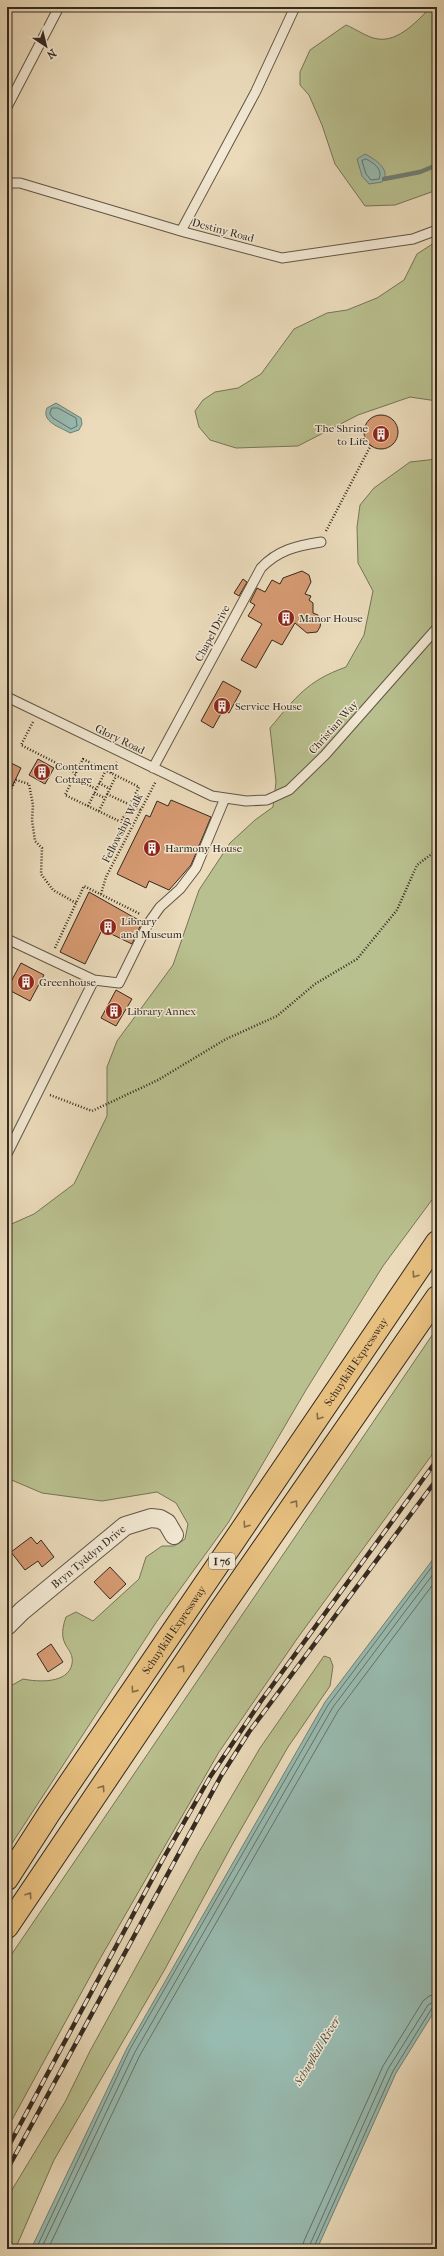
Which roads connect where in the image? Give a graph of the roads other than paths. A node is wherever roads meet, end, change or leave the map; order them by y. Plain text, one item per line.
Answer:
1 (59, 7) edge
2 (295, 7) edge
3 (7, 107) edge
4 (7, 183) edge
5 (437, 230) edge
6 (181, 232) junction
7 (321, 542) road end
8 (437, 628) edge
9 (7, 697) edge
10 (157, 770) junction
11 (225, 798) junction
12 (7, 939) edge
13 (94, 980) junction
14 (7, 1154) edge
15 (437, 1242) edge
16 (437, 1297) edge
17 (174, 1535) dead end
18 (7, 1626) edge
19 (7, 1879) edge
20 (7, 1927) edge

1 - 3 lane
2 - 6 lane
4 - 6 lane, Destiny Road
5 - 6 lane, Destiny Road
7 - 10 lane, Chapel Drive
8 - 11 lane, Christian Way
9 - 10 lane, Glory Road
10 - 11 lane, Glory Road
11 - 13 lane
12 - 13 lane
13 - 14 lane
15 -> 19 highway, Schuylkill Expressway / I 76
20 -> 16 highway, I 76
17 - 18 street, Bryn Tyddyn Drive

